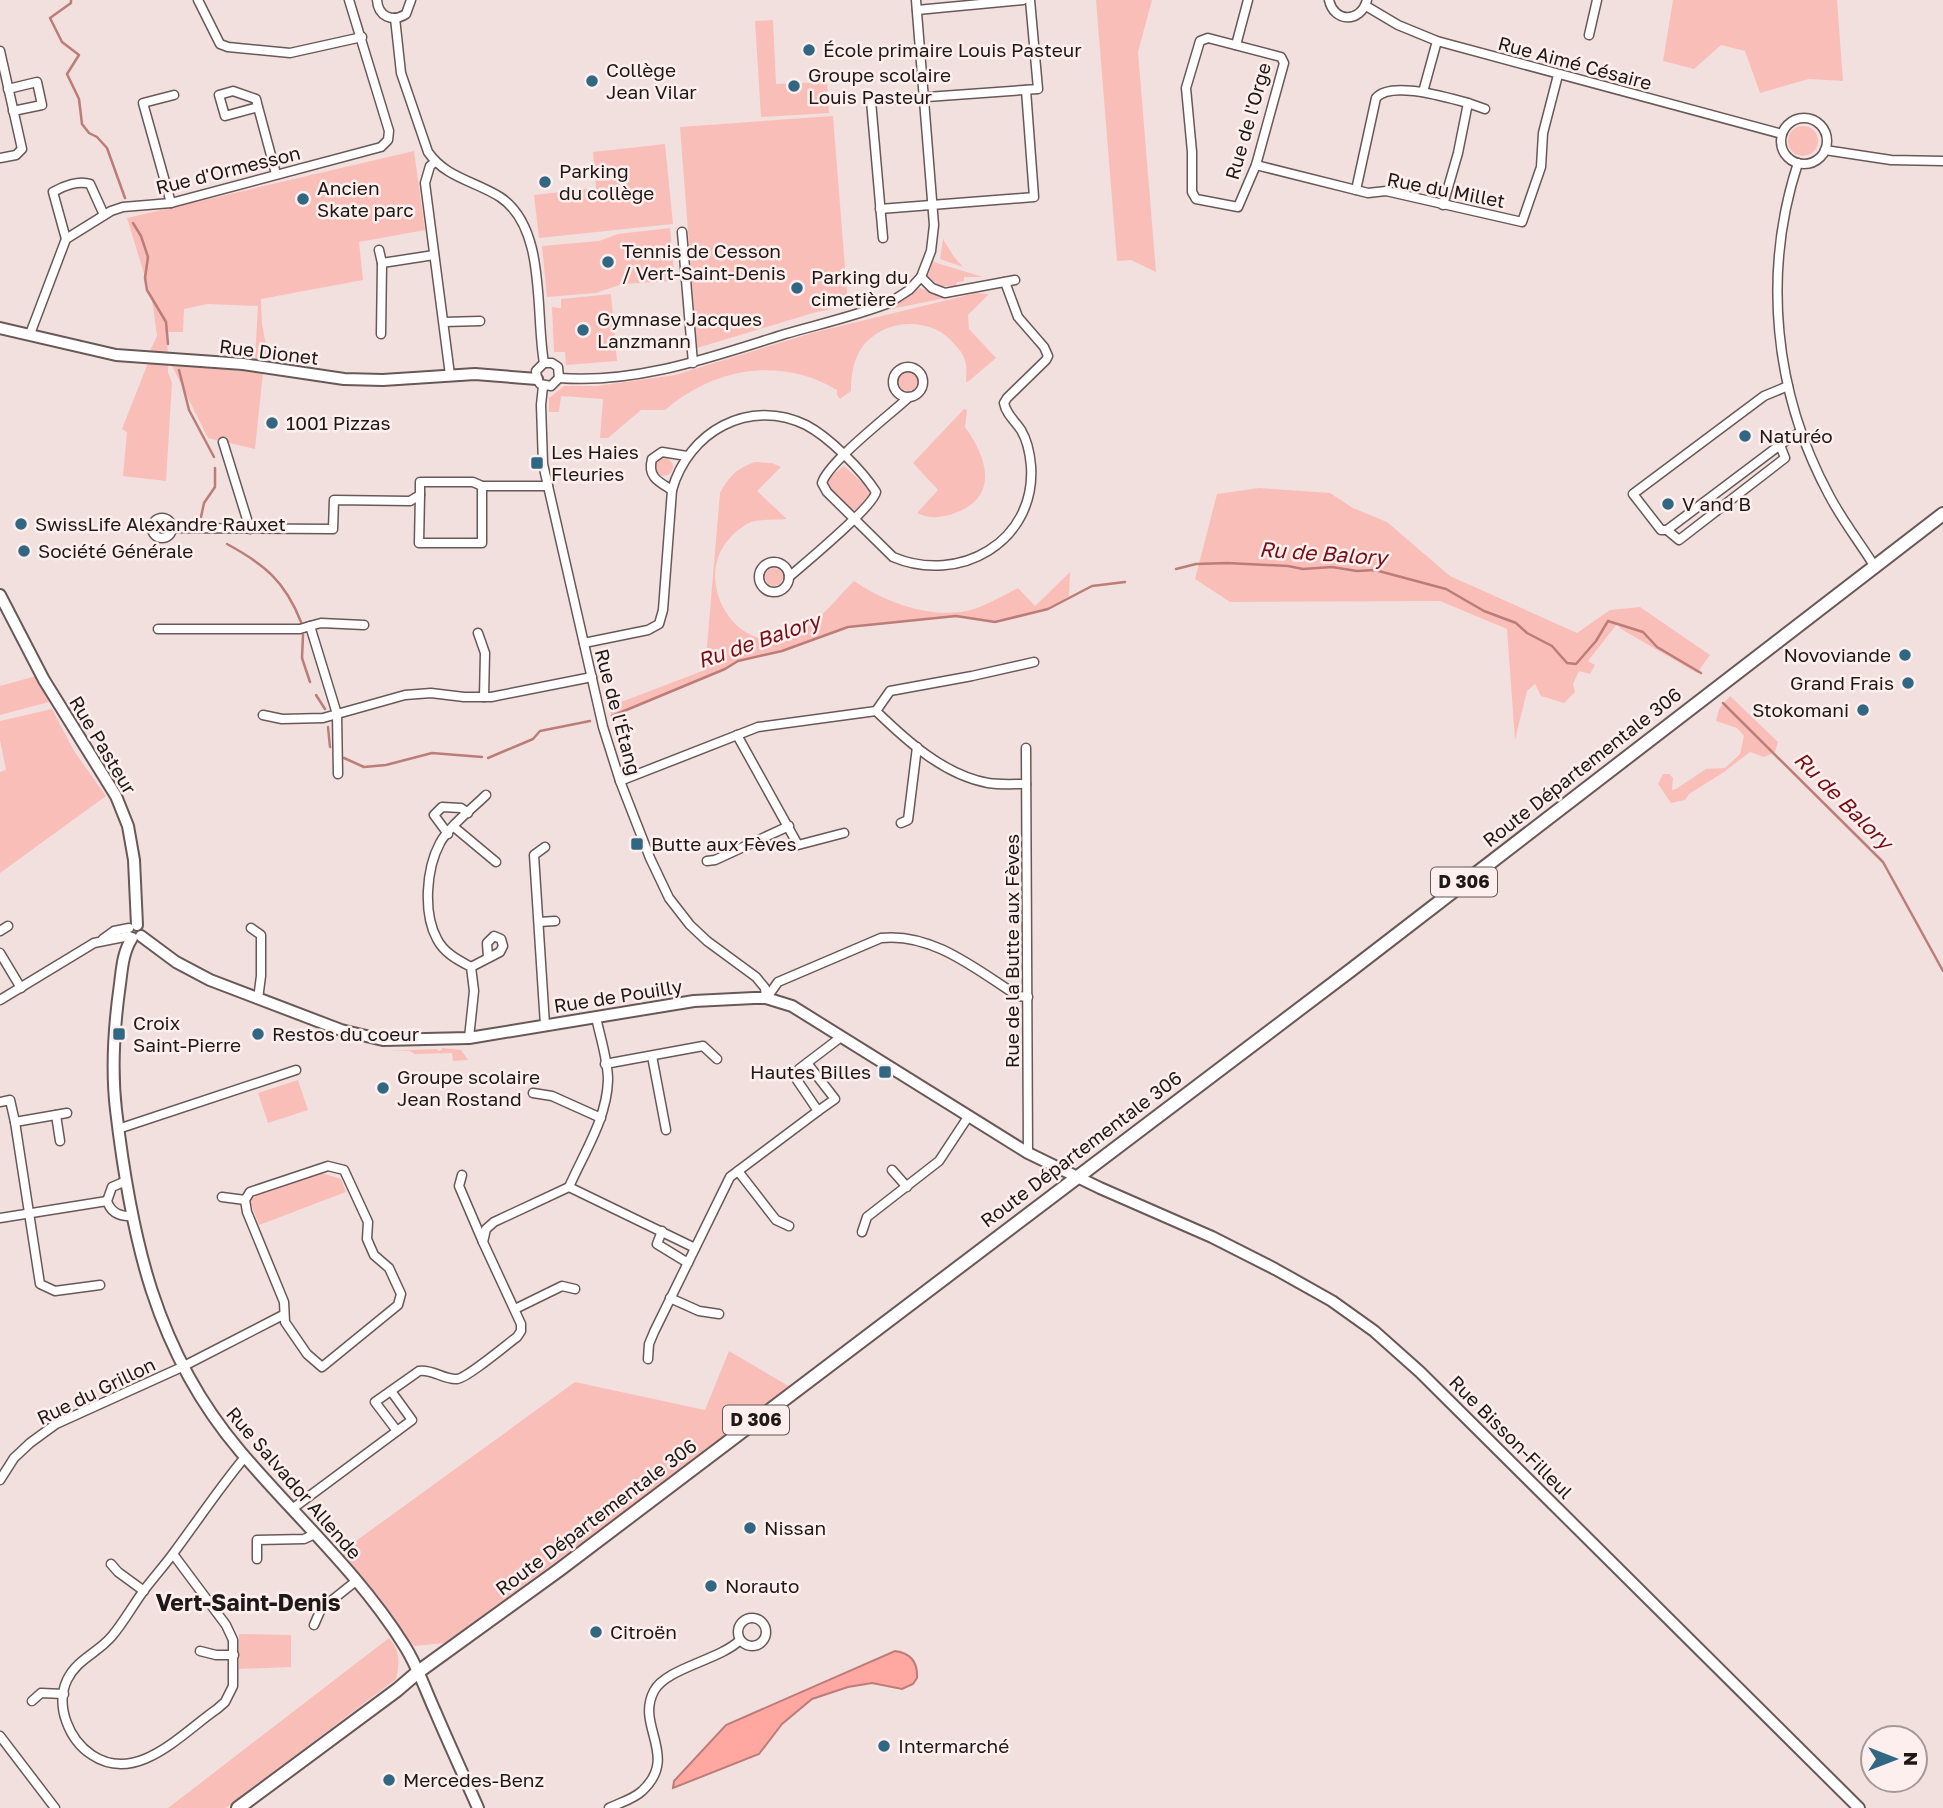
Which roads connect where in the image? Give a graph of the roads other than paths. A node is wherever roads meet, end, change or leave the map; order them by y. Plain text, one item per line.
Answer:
1 (198, 0) edge
2 (349, 0) edge
3 (377, 0) edge
4 (411, 0) edge
5 (1023, 0) edge
6 (1030, 0) edge
7 (1248, 0) edge
8 (1329, 0) edge
9 (1597, 0) edge
10 (1366, 3) edge
11 (917, 5) edge
12 (395, 18) junction
13 (1589, 35) dead end
14 (362, 37) junction
15 (1437, 41) junction
16 (1236, 45) junction
17 (0, 51) edge
18 (1558, 75) junction
19 (8, 89) junction
20 (1026, 90) junction
21 (1423, 92) junction
22 (174, 95) dead end
23 (923, 97) junction
24 (1468, 103) junction
25 (258, 107) junction
26 (1485, 109) dead end
27 (13, 111) junction
28 (1782, 134) junction
29 (1825, 150) junction
30 (0, 158) edge
31 (1943, 161) edge
32 (435, 162) junction
33 (1798, 163) junction
34 (1256, 165) junction
35 (276, 174) junction
36 (1356, 190) junction
37 (171, 203) junction
38 (1443, 205) junction
39 (932, 206) junction
40 (880, 209) junction
41 (104, 215) junction
42 (682, 232) dead end
43 (883, 238) dead end
44 (66, 239) junction
45 (379, 250) dead end
46 (434, 255) junction
47 (382, 263) junction
48 (921, 277) junction
49 (1015, 280) dead end
50 (1005, 282) junction
51 (480, 321) dead end
52 (444, 322) junction
53 (0, 328) edge
54 (30, 334) junction
55 (381, 334) dead end
56 (544, 363) junction
57 (693, 363) junction
58 (450, 375) junction
59 (559, 378) junction
60 (540, 382) junction
61 (1788, 386) junction
62 (909, 397) dead end
63 (1800, 432) junction
64 (223, 442) dead end
65 (1780, 444) junction
66 (844, 455) junction
67 (687, 456) junction
68 (1731, 482) junction
69 (482, 486) junction
70 (548, 486) junction
71 (672, 490) junction
72 (420, 495) junction
73 (1737, 496) junction
74 (1943, 514) edge
75 (853, 519) junction
76 (172, 528) dead end
77 (250, 528) junction
78 (1667, 530) junction
79 (1875, 566) junction
80 (789, 577) dead end
81 (0, 595) edge
82 (364, 625) dead end
83 (310, 626) junction
84 (158, 629) dead end
85 (478, 633) dead end
86 (584, 643) junction
87 (1034, 662) dead end
88 (592, 677) junction
89 (484, 697) junction
90 (876, 711) junction
91 (337, 714) junction
92 (263, 715) dead end
93 (737, 735) junction
94 (917, 747) junction
95 (1026, 748) dead end
96 (338, 774) dead end
97 (620, 781) junction
98 (1026, 784) junction
99 (486, 795) dead end
100 (468, 813) junction
101 (901, 823) dead end
102 (789, 825) junction
103 (451, 830) junction
104 (845, 833) dead end
105 (545, 847) dead end
106 (707, 861) dead end
107 (496, 862) dead end
108 (555, 921) dead end
109 (539, 922) junction
110 (251, 928) dead end
111 (134, 933) junction
112 (0, 953) edge
113 (488, 957) dead end
114 (471, 967) junction
115 (22, 988) junction
116 (1028, 997) junction
117 (766, 998) junction
118 (258, 999) junction
119 (0, 1000) edge
120 (596, 1017) junction
121 (545, 1025) junction
122 (841, 1037) junction
123 (469, 1038) junction
124 (652, 1056) junction
125 (717, 1059) dead end
126 (807, 1063) junction
127 (605, 1064) junction
128 (296, 1070) dead end
129 (533, 1093) dead end
130 (0, 1101) edge
131 (818, 1111) junction
132 (67, 1113) dead end
133 (56, 1115) junction
134 (968, 1117) junction
135 (601, 1118) junction
136 (15, 1122) junction
137 (118, 1129) junction
138 (666, 1130) dead end
139 (60, 1141) dead end
140 (1028, 1153) junction
141 (892, 1170) dead end
142 (738, 1171) junction
143 (462, 1175) dead end
144 (1077, 1176) junction
145 (126, 1181) junction
146 (569, 1186) junction
147 (907, 1187) junction
148 (222, 1197) dead end
149 (245, 1200) junction
150 (107, 1201) junction
151 (29, 1213) junction
152 (133, 1216) junction
153 (0, 1218) edge
154 (789, 1226) dead end
155 (662, 1231) junction
156 (862, 1232) dead end
157 (484, 1242) junction
158 (695, 1248) junction
159 (688, 1263) junction
160 (100, 1285) dead end
161 (575, 1289) dead end
162 (670, 1298) junction
163 (515, 1308) junction
164 (719, 1314) dead end
165 (284, 1315) junction
166 (648, 1359) dead end
167 (182, 1367) junction
168 (391, 1391) junction
169 (397, 1431) junction
170 (245, 1457) junction
171 (0, 1480) edge
172 (292, 1509) junction
173 (315, 1534) junction
174 (173, 1554) junction
175 (257, 1559) dead end
176 (111, 1564) dead end
177 (356, 1581) junction
178 (144, 1591) junction
179 (314, 1625) dead end
180 (740, 1640) dead end
181 (200, 1651) dead end
182 (234, 1655) junction
183 (418, 1672) junction
184 (64, 1694) junction
185 (32, 1701) dead end
186 (0, 1736) edge
187 (55, 1808) edge
188 (238, 1808) edge
189 (478, 1808) edge
190 (608, 1808) edge
191 (1859, 1808) edge

1 - 14 street
2 - 14 street
3 - 12 street
4 - 12 street
5 - 11 street
6 - 20 street
7 - 16 street, Rue de l'Orge
8 - 10 street
9 - 13 street
10 - 15 street, Rue Aimé Césaire
11 - 23 street
12 - 32 street
14 - 35 street, Rue d'Ormesson
15 - 18 street, Rue Aimé Césaire
15 - 21 street
16 - 34 street, Rue de l'Orge
16 - 34 street, Rue de l'Orge
17 - 19 street
18 - 28 street, Rue Aimé Césaire
18 - 38 street, Rue du Millet
19 - 27 street
19 - 27 street
20 - 23 street
20 - 39 street
21 - 24 street
21 - 36 street
22 - 37 street
23 - 39 street
23 - 40 street
24 - 26 street
24 - 38 street
25 - 25 street
25 - 35 street
27 - 30 street
28 - 29 street
28 - 33 street
29 - 31 street
29 - 33 street
32 - 46 street
32 - 56 street
33 - 61 street
34 - 36 street, Rue du Millet
35 - 37 street, Rue d'Ormesson
36 - 38 street, Rue du Millet
37 - 41 street, Rue d'Ormesson
39 - 40 street
39 - 48 street
40 - 43 street
41 - 44 street, Rue d'Ormesson
41 - 44 street
42 - 57 street
44 - 54 street
45 - 47 street
46 - 47 street
46 - 52 street
47 - 55 street
48 - 50 street
48 - 57 street
49 - 50 street
50 - 75 street
51 - 52 street
52 - 58 street
53 - 54 street, Rue Dionet
54 - 58 street, Rue Dionet
56 - 59 street
56 - 60 street
57 - 59 street
58 - 60 street, Rue Dionet
59 - 60 street
60 - 70 street, Rue de l'Étang
61 - 63 street
61 - 78 street
62 - 66 street
63 - 65 street
63 - 79 street
64 - 77 street
65 - 68 street
65 - 73 street
66 - 67 street
66 - 75 street
66 - 75 street
67 - 71 street
67 - 71 street
68 - 73 street
68 - 78 street
69 - 70 street
69 - 72 street
69 - 72 street
70 - 86 street, Rue de l'Étang
71 - 86 street
72 - 77 street
73 - 78 street
74 - 79 main road, Route Départementale 306 / D 306
75 - 80 street
76 - 77 street
79 - 144 main road, Route Départementale 306 / D 306
81 - 111 street, Rue Pasteur
82 - 83 street
83 - 84 street
83 - 91 street
85 - 89 street
86 - 88 street, Rue de l'Étang
87 - 90 street
88 - 89 street
88 - 97 street, Rue de l'Étang
89 - 91 street
90 - 93 street
90 - 94 street
91 - 92 street
91 - 96 street
93 - 97 street
93 - 102 street
94 - 98 street
94 - 101 street
95 - 98 street, Rue de la Butte aux Fèves
97 - 117 street, Rue de l'Étang
98 - 116 street, Rue de la Butte aux Fèves
99 - 100 street
100 - 103 street
100 - 103 street
102 - 104 street
102 - 106 street
103 - 107 street
103 - 114 street
105 - 109 street
108 - 109 street
109 - 121 street
110 - 118 street
111 - 115 street
111 - 118 street, Rue de Pouilly
111 - 137 street, Rue Salvador Allende
112 - 115 street
113 - 114 street
114 - 123 street
115 - 119 street
116 - 117 street
116 - 140 street, Rue de la Butte aux Fèves
117 - 120 street, Rue de Pouilly
117 - 122 street, Rue de Pouilly
118 - 123 street, Rue de Pouilly
120 - 121 street, Rue de Pouilly
120 - 127 street
121 - 123 street, Rue de Pouilly
122 - 126 street
122 - 134 street, Rue de Pouilly
124 - 125 street
124 - 127 street
124 - 138 street
126 - 131 street
126 - 131 street
127 - 135 street
128 - 137 street
129 - 135 street
130 - 136 street
131 - 142 street
132 - 133 street
133 - 136 street
133 - 139 street
134 - 140 street, Rue de Pouilly
134 - 147 street
135 - 146 street
136 - 151 street
137 - 145 street, Rue Salvador Allende
140 - 144 street, Rue de Pouilly
141 - 147 street
142 - 154 street
142 - 158 street
143 - 157 street
144 - 183 main road, Route Départementale 306 / D 306
144 - 191 street, Rue Bisson-Filleul
145 - 150 street
145 - 152 street, Rue Salvador Allende
146 - 155 street
146 - 157 street
147 - 156 street
148 - 149 street
149 - 165 street
149 - 165 street
150 - 151 street
150 - 152 street
151 - 153 street
151 - 160 street
152 - 167 street, Rue Salvador Allende
155 - 158 street
155 - 159 street
157 - 163 street
158 - 159 street
159 - 162 street
161 - 163 street
162 - 164 street
162 - 166 street
163 - 168 street
165 - 167 street, Rue du Grillon
167 - 170 street, Rue Salvador Allende
167 - 171 street, Rue du Grillon
168 - 169 street
168 - 169 street
169 - 172 street
170 - 172 street, Rue Salvador Allende
170 - 174 street
172 - 173 street, Rue Salvador Allende
173 - 175 street
173 - 177 street, Rue Salvador Allende
174 - 178 street
174 - 182 street
176 - 178 street
177 - 179 street
177 - 183 street, Rue Salvador Allende
178 - 184 street
180 - 190 street
181 - 182 street
182 - 184 street
183 - 188 main road, Route Départementale 306 / D 306
183 - 189 street, Rue Salvador Allende
184 - 185 street
186 - 187 street

